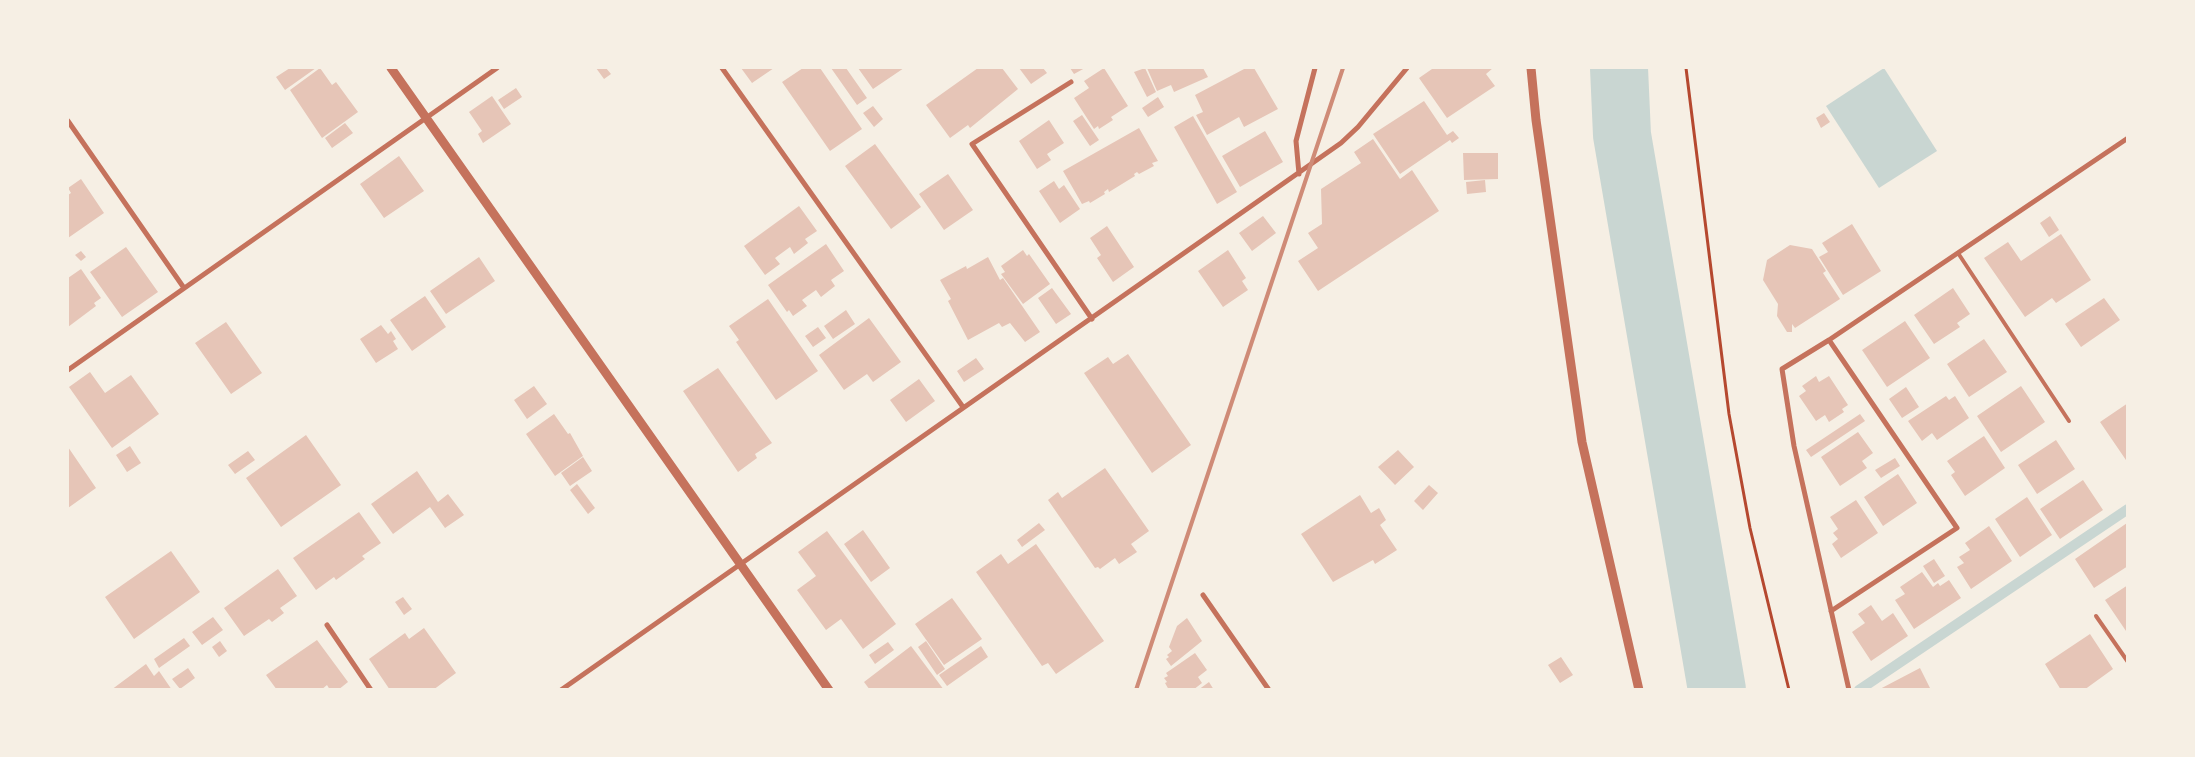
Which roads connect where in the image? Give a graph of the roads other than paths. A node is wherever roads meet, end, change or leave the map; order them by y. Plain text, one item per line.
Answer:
1 (390, 68) edge
2 (497, 68) edge
3 (722, 68) edge
4 (1315, 68) edge
5 (1407, 68) edge
6 (1531, 68) edge
7 (1071, 82) dead end
8 (426, 118) junction
9 (68, 121) edge
10 (2128, 138) edge
11 (1299, 174) junction
12 (1958, 253) junction
13 (184, 288) junction
14 (1092, 319) junction
15 (1829, 340) junction
16 (68, 370) edge
17 (963, 407) junction
18 (2069, 420) dead end
19 (738, 564) junction
20 (1203, 594) dead end
21 (1832, 610) junction
22 (2096, 616) dead end
23 (327, 624) dead end
24 (2128, 662) edge
25 (371, 690) edge
26 (561, 690) edge
27 (829, 690) edge
28 (1269, 690) edge
29 (1639, 690) edge
30 (1849, 690) edge

1 - 8 street
2 - 8 street
3 - 17 street
4 - 11 street
5 - 11 street
6 - 29 street
7 - 14 street
8 - 13 street
8 - 19 street
9 - 13 street
10 - 12 street
11 - 14 street
12 - 15 street
12 - 18 lane
13 - 16 street
14 - 17 street
15 - 21 street
15 - 21 street
17 - 19 street
19 - 26 street
19 - 27 street
20 - 28 street
21 - 30 street
22 - 24 lane
23 - 25 street

